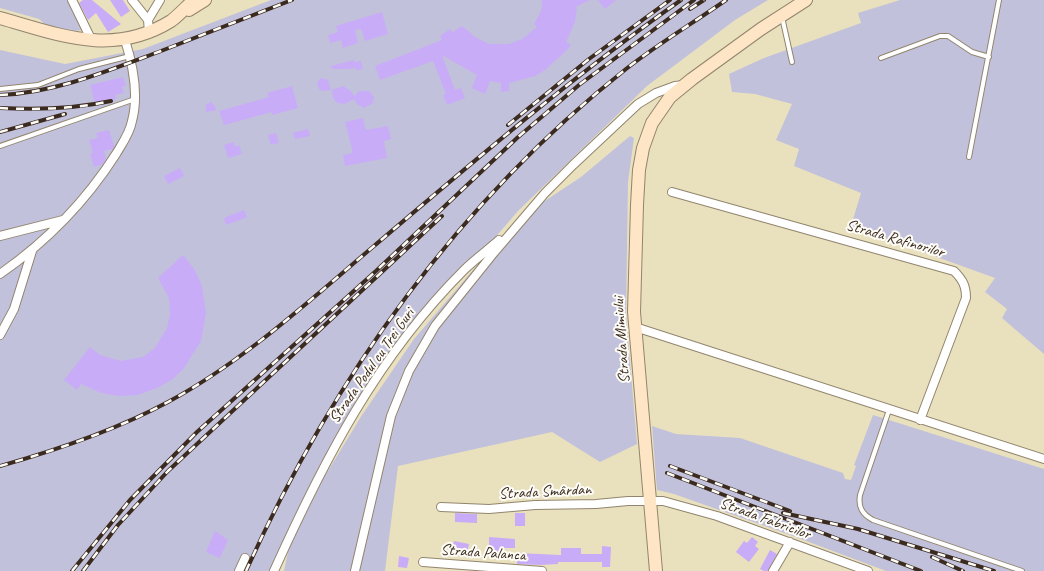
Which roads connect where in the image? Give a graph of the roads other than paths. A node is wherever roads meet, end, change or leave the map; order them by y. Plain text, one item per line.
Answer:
1 (72, 0) edge
2 (132, 0) edge
3 (160, 0) edge
4 (194, 0) edge
5 (205, 0) edge
6 (806, 0) edge
7 (1000, 0) edge
8 (781, 15) junction
9 (0, 18) edge
10 (172, 20) junction
11 (149, 26) junction
12 (125, 40) junction
13 (92, 41) junction
14 (130, 56) junction
15 (989, 57) junction
16 (881, 58) dead end
17 (792, 62) dead end
18 (684, 85) junction
19 (0, 89) edge
20 (135, 99) junction
21 (0, 146) edge
22 (969, 157) dead end
23 (672, 192) dead end
24 (64, 220) junction
25 (518, 224) junction
26 (0, 236) edge
27 (32, 251) junction
28 (0, 274) edge
29 (635, 327) junction
30 (0, 335) edge
31 (890, 410) junction
32 (920, 420) junction
33 (1044, 459) edge
34 (651, 501) junction
35 (441, 507) dead end
36 (790, 542) junction
37 (245, 558) dead end
38 (423, 562) dead end
39 (238, 571) edge
40 (274, 571) edge
41 (355, 571) edge
42 (542, 571) edge
43 (656, 571) edge
44 (773, 571) edge
45 (868, 571) edge
46 (1022, 571) edge

1 - 13 street
2 - 11 street
3 - 11 street
4 - 10 street
5 - 10 street
6 - 8 street, Strada Mimiului
7 - 15 lane
8 - 17 lane
8 - 18 street, Strada Mimiului
9 - 13 street
10 - 11 street
11 - 12 street
12 - 13 street
12 - 14 street
14 - 19 lane
14 - 20 street
15 - 16 lane
15 - 22 lane
18 - 25 street, Strada Podul cu Trei Guri
18 - 29 street, Strada Mimiului
20 - 21 lane
20 - 24 street
23 - 32 street, Strada Rafinorilor
24 - 26 street
24 - 27 street
25 - 40 street, Strada Podul cu Trei Guri
25 - 41 street, Strada Podul cu Trei Guri
27 - 28 street
27 - 30 street
29 - 31 street
29 - 34 street, Strada Mimiului
31 - 32 street
31 - 46 lane
32 - 33 street
34 - 35 street, Strada Smârdan
34 - 36 street, Strada Fabricilor
34 - 43 street, Strada Mimiului
36 - 44 street
36 - 45 street, Strada Fabricilor
37 - 39 street
38 - 42 street, Strada Palanca

